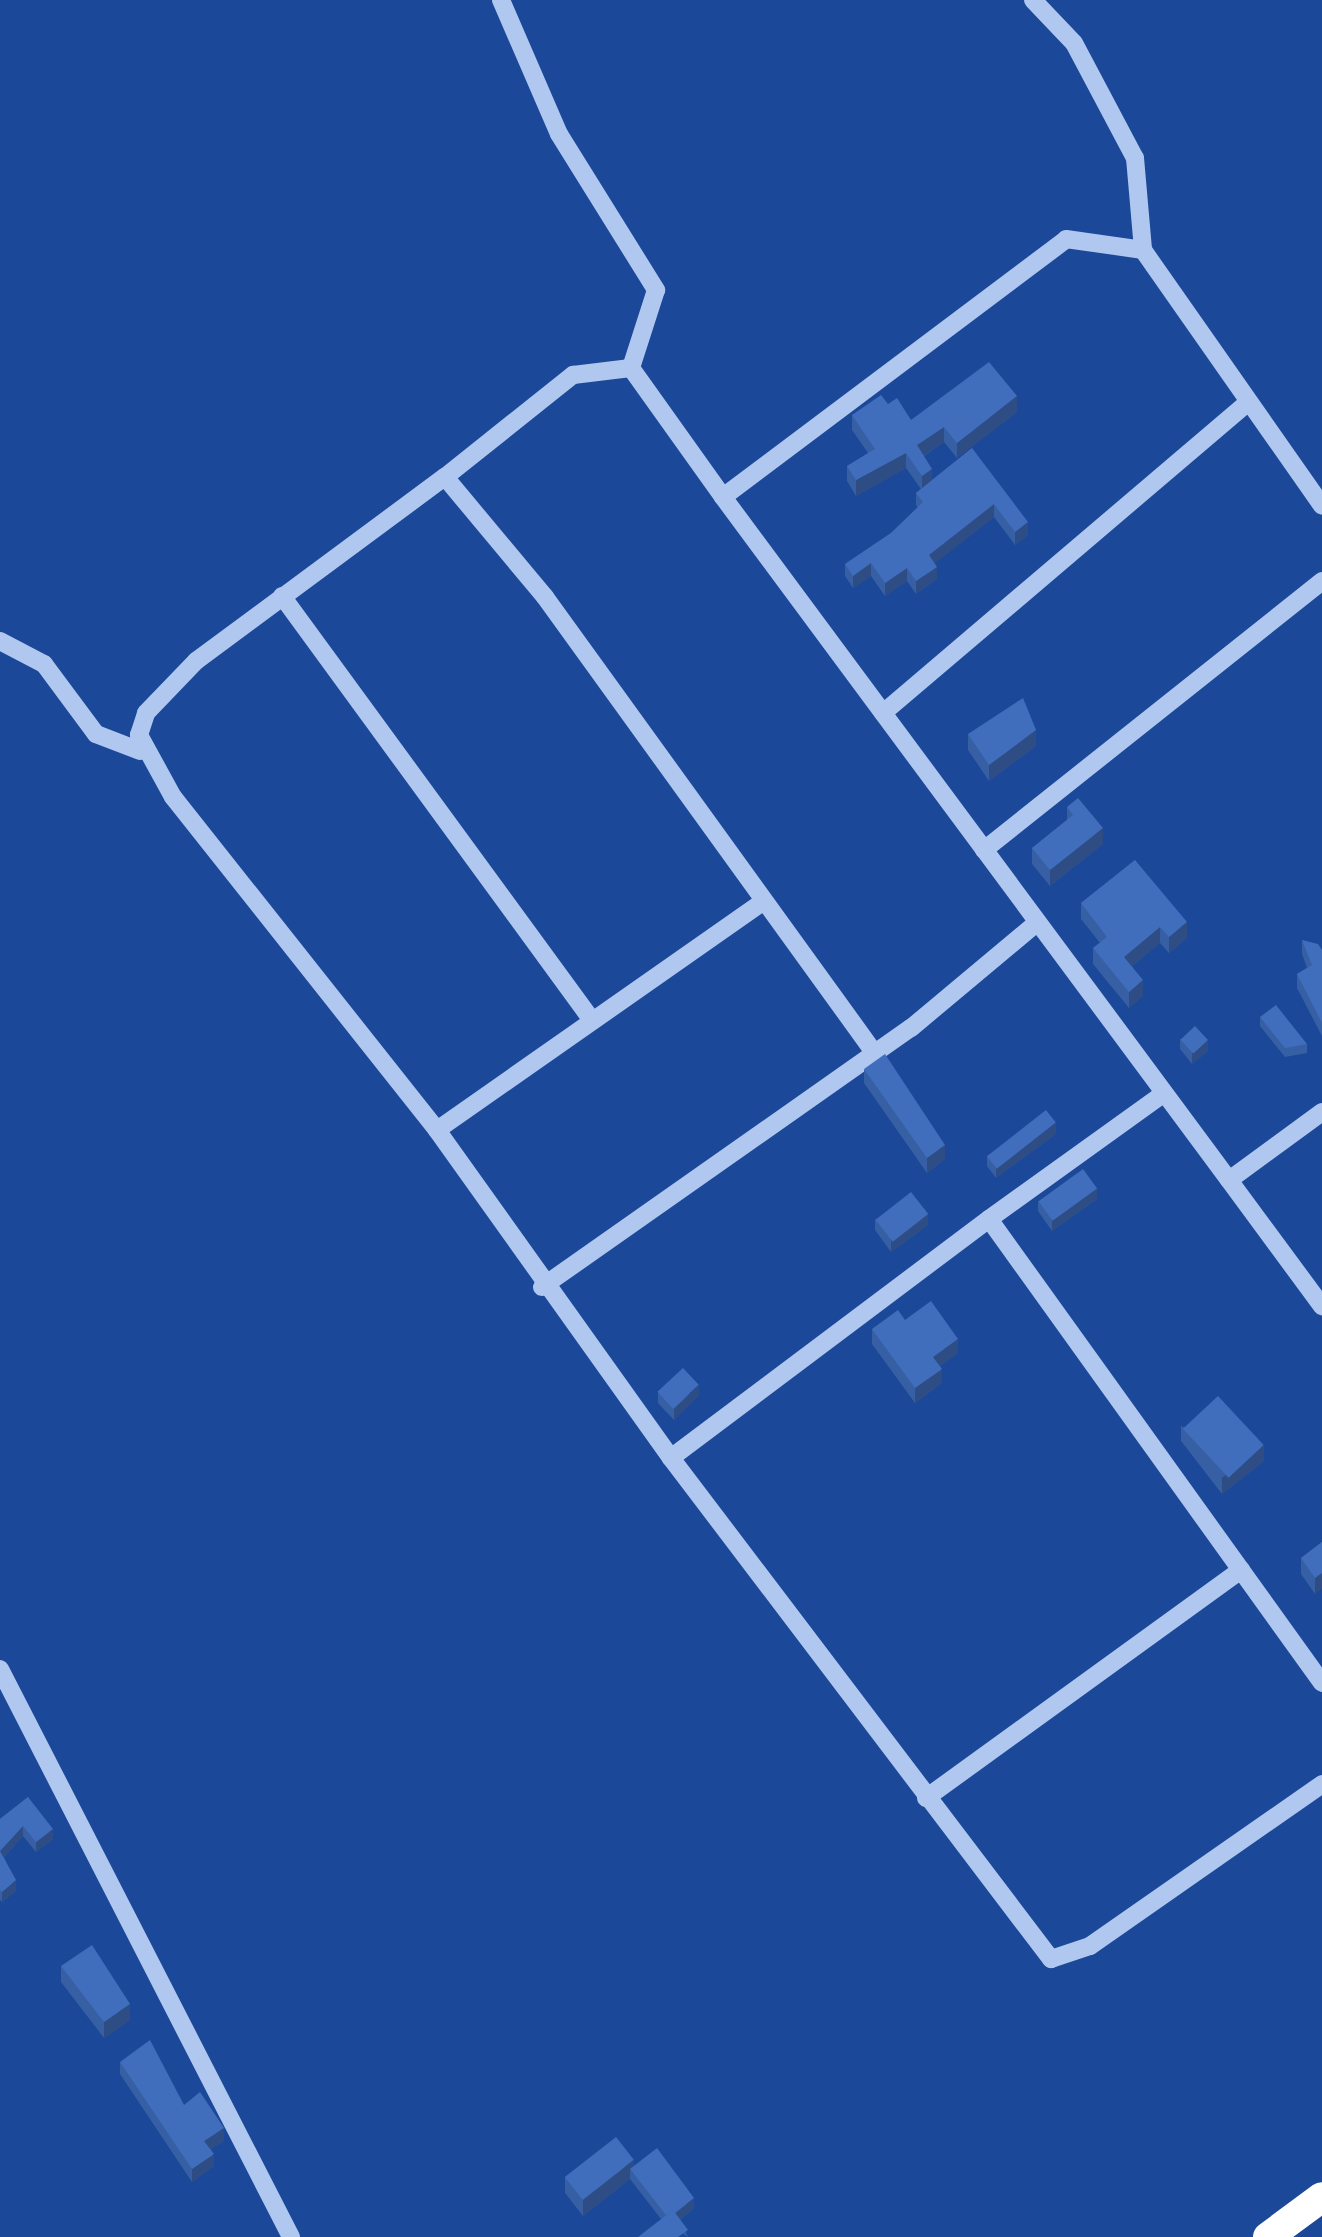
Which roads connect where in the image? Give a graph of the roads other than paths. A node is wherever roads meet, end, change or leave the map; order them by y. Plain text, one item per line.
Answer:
1 (500, 0) edge
2 (1033, 0) edge
3 (1143, 250) junction
4 (631, 368) junction
5 (1248, 402) junction
6 (445, 477) junction
7 (724, 497) junction
8 (1322, 506) edge
9 (1322, 581) edge
10 (282, 596) junction
11 (0, 641) edge
12 (883, 713) junction
13 (140, 751) junction
14 (984, 850) junction
15 (761, 903) junction
16 (1034, 924) junction
17 (591, 1019) junction
18 (873, 1051) junction
19 (1163, 1094) junction
20 (1322, 1112) edge
21 (438, 1130) junction
22 (1229, 1180) junction
23 (989, 1219) junction
24 (542, 1287) junction
25 (1322, 1306) edge
26 (671, 1458) junction
27 (1241, 1570) junction
28 (0, 1670) edge
29 (1322, 1683) edge
30 (1322, 1784) edge
31 (926, 1798) junction
32 (1322, 2197) edge
33 (292, 2237) edge
34 (1268, 2237) edge

1 - 4 street
2 - 3 street
3 - 5 street
3 - 7 street
4 - 6 street
4 - 7 street
5 - 8 street
5 - 12 street
6 - 10 street
6 - 15 street
7 - 12 street
9 - 14 street
10 - 13 street
10 - 17 street
11 - 13 street
12 - 14 street
13 - 21 street
14 - 16 street
15 - 17 street
15 - 18 street
16 - 18 street
16 - 19 street
17 - 21 street
18 - 24 street
19 - 22 street
19 - 23 street
20 - 22 street
21 - 24 street
22 - 25 street
23 - 26 street
23 - 27 street
24 - 26 street
26 - 31 street
27 - 29 street
27 - 31 street
28 - 33 street
30 - 31 street
32 - 34 highway

